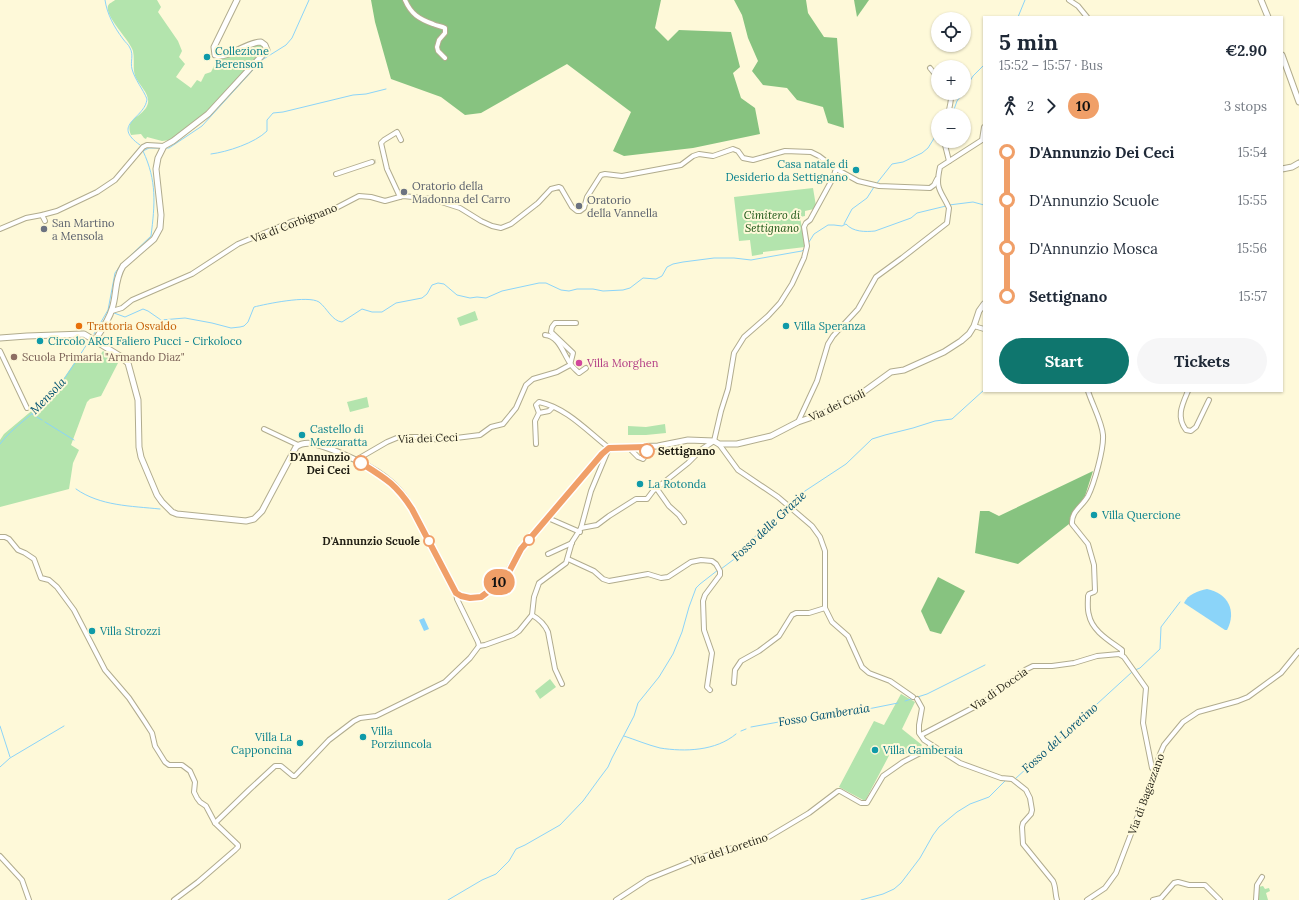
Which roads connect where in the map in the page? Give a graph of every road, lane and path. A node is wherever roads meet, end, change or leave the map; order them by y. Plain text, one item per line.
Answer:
1 (237, 0) edge
2 (406, 0) edge
3 (1069, 0) edge
4 (1261, 0) edge
5 (1086, 16) edge
6 (1268, 16) edge
7 (445, 58) dead end
8 (1283, 59) edge
9 (1299, 102) edge
10 (983, 134) edge
11 (401, 140) dead end
12 (164, 146) junction
13 (946, 148) edge
14 (384, 159) junction
15 (378, 161) tunnel mouth
16 (372, 162) tunnel mouth
17 (949, 162) junction
18 (1299, 163) edge
19 (836, 169) junction
20 (1283, 169) edge
21 (336, 174) dead end
22 (937, 179) junction
23 (400, 197) junction
24 (42, 216) junction
25 (45, 221) dead end
26 (0, 230) edge
27 (983, 305) edge
28 (112, 312) junction
29 (576, 323) dead end
30 (974, 326) junction
31 (983, 329) edge
32 (545, 335) dead end
33 (0, 338) edge
34 (92, 338) junction
35 (0, 352) edge
36 (570, 365) junction
37 (586, 368) dead end
38 (1088, 392) edge
39 (1188, 392) edge
40 (1208, 400) dead end
41 (553, 407) junction
42 (27, 408) dead end
43 (539, 413) junction
44 (798, 422) junction
45 (264, 429) dead end
46 (717, 443) junction
47 (536, 444) dead end
48 (298, 445) junction
49 (648, 446) junction
50 (628, 447) junction
51 (609, 448) junction
52 (356, 460) junction
53 (657, 489) junction
54 (548, 518) junction
55 (684, 522) dead end
56 (581, 530) junction
57 (0, 538) edge
58 (572, 543) junction
59 (548, 554) dead end
60 (568, 559) junction
61 (456, 593) junction
62 (826, 608) junction
63 (532, 615) junction
64 (479, 646) junction
65 (1299, 651) edge
66 (1122, 655) junction
67 (734, 682) dead end
68 (562, 684) dead end
69 (710, 690) dead end
70 (921, 736) junction
71 (931, 745) junction
72 (1154, 771) junction
73 (215, 823) junction
74 (0, 856) edge
75 (1262, 877) dead end
76 (29, 900) edge
77 (174, 900) edge
78 (616, 900) edge
79 (1057, 900) edge
80 (1087, 900) edge
81 (1153, 900) edge
82 (1220, 900) edge
83 (1256, 900) edge

1 - 12 street
2 - 7 street
3 - 5 street
4 - 6 street
8 - 9 street
10 - 17 street
11 - 14 street
12 - 24 street
12 - 28 street
13 - 17 street
14 - 15 street
14 - 23 street
16 - 21 street
17 - 22 street
18 - 20 street
19 - 22 street
19 - 23 street, Via di Corbignano
19 - 46 street
22 - 44 street
23 - 28 street, Via di Corbignano
24 - 25 street
24 - 26 street
27 - 30 street, Via dei Cioli
28 - 34 street
29 - 36 street
30 - 31 street
30 - 44 street, Via dei Cioli
32 - 36 street
33 - 34 street
34 - 48 street
35 - 42 street
36 - 37 street
36 - 52 street, Via dei Ceci
38 - 66 street
39 - 40 street
41 - 43 street
41 - 43 street
41 - 51 street
43 - 47 street
44 - 46 street, Via dei Cioli
45 - 48 street
46 - 49 street, Via dei Cioli
46 - 53 street
46 - 62 street
48 - 52 street
49 - 50 street, Via dei Cioli
49 - 50 street
50 - 51 street, Via dei Cioli
51 - 54 street
51 - 56 street
52 - 61 street
53 - 55 street
53 - 56 street
54 - 56 street
54 - 61 street
56 - 58 street
57 - 73 street
58 - 59 street
58 - 60 street
60 - 63 street
60 - 69 street
61 - 64 street
62 - 67 street
62 - 70 street
63 - 64 street
63 - 68 street
64 - 73 street
65 - 72 street, Via di Bagazzano
66 - 70 street, Via di Doccia
66 - 72 street
70 - 71 street
71 - 78 street, Via del Loretino
71 - 79 street
72 - 80 street, Via di Bagazzano
73 - 77 street
74 - 76 street
75 - 83 street
81 - 82 street

